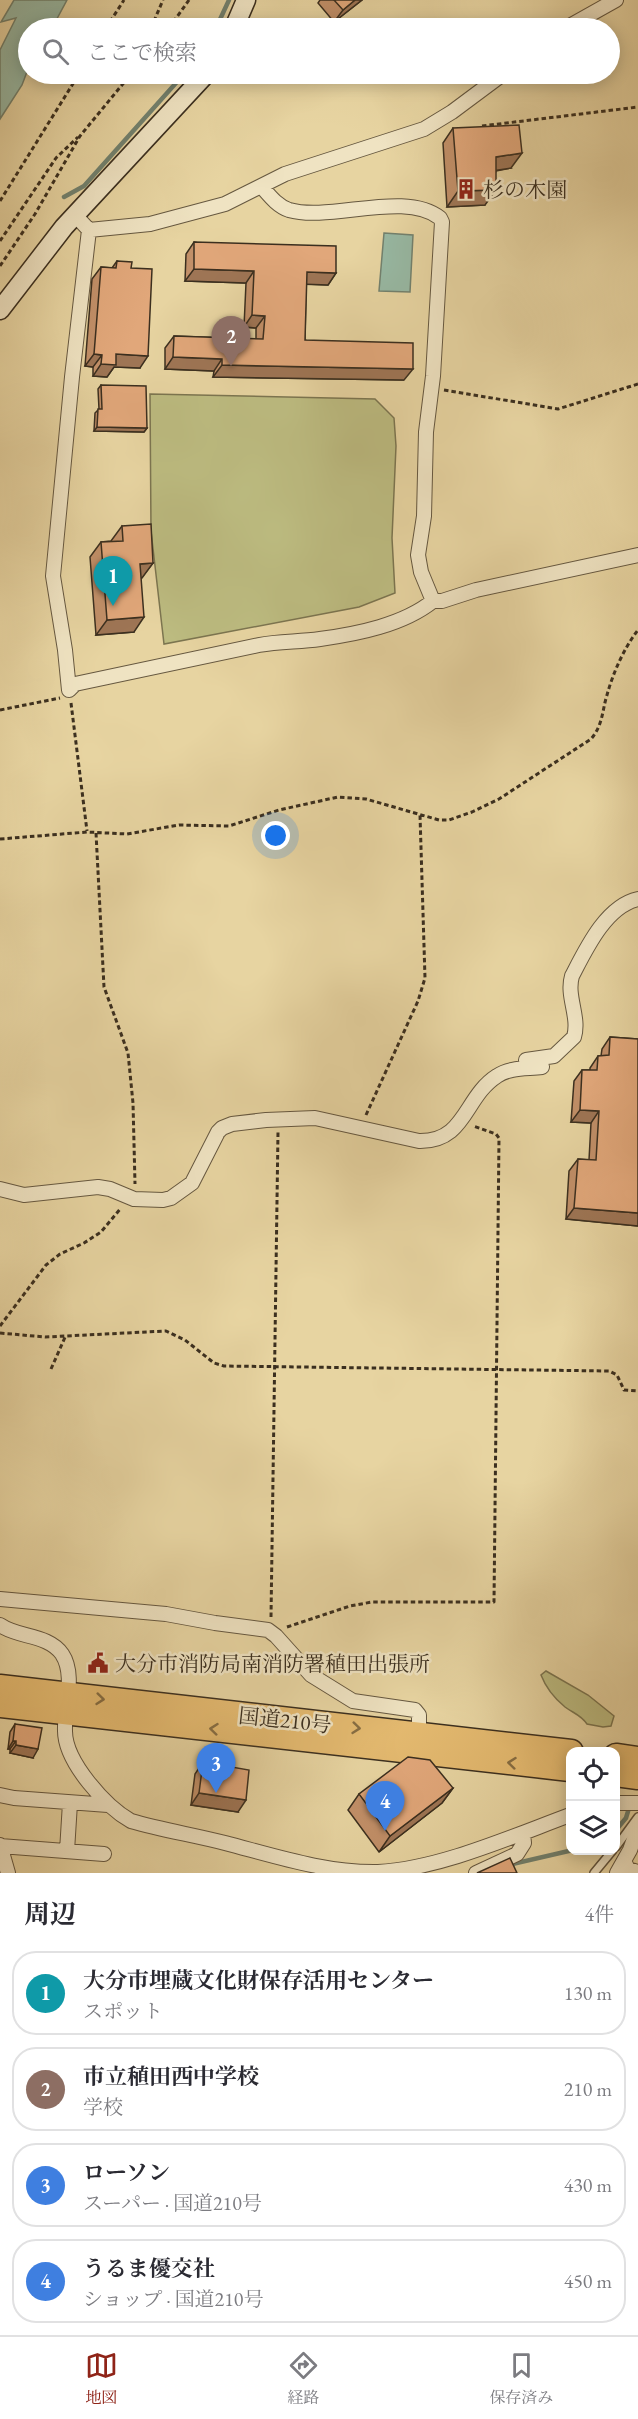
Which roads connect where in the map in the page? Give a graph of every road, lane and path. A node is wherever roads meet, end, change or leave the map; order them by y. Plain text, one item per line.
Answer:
1 (124, 0) edge
2 (163, 0) edge
3 (189, 0) edge
4 (258, 0) edge
5 (616, 0) edge
6 (241, 14) edge
7 (112, 18) edge
8 (155, 18) edge
9 (176, 18) edge
10 (584, 18) edge
11 (73, 84) edge
12 (123, 84) edge
13 (197, 84) edge
14 (490, 84) edge
15 (638, 107) edge
16 (480, 127) edge
17 (80, 136) junction
18 (261, 186) junction
19 (0, 201) edge
20 (75, 215) junction
21 (89, 230) junction
22 (0, 241) edge
23 (0, 266) edge
24 (0, 310) edge
25 (638, 384) edge
26 (431, 388) junction
27 (638, 555) edge
28 (433, 601) junction
29 (638, 630) edge
30 (69, 690) junction
31 (0, 710) edge
32 (420, 815) junction
33 (87, 832) junction
34 (96, 833) junction
35 (0, 838) edge
36 (638, 899) edge
37 (542, 1067) dead end
38 (481, 1089) junction
39 (278, 1119) junction
40 (460, 1122) junction
41 (360, 1127) junction
42 (0, 1189) edge
43 (129, 1197) junction
44 (0, 1326) edge
45 (0, 1333) edge
46 (66, 1335) junction
47 (274, 1368) junction
48 (51, 1370) dead end
49 (496, 1370) junction
50 (638, 1391) edge
51 (0, 1599) edge
52 (0, 1625) edge
53 (271, 1632) junction
54 (0, 1687) edge
55 (67, 1704) junction
56 (0, 1705) edge
57 (419, 1735) junction
58 (566, 1751) edge
59 (620, 1757) edge
60 (638, 1759) edge
61 (566, 1768) edge
62 (620, 1775) edge
63 (638, 1777) edge
64 (0, 1795) edge
65 (70, 1803) junction
66 (620, 1803) edge
67 (638, 1803) edge
68 (108, 1805) junction
69 (638, 1816) edge
70 (566, 1817) edge
71 (638, 1828) edge
72 (523, 1833) junction
73 (620, 1841) edge
74 (0, 1845) edge
75 (67, 1851) junction
76 (104, 1854) dead end
77 (609, 1855) edge
78 (287, 1867) edge
79 (621, 1867) edge
80 (638, 1872) edge
81 (8, 1873) edge
82 (476, 1873) edge
83 (594, 1873) edge

1 - 7 path
2 - 8 path
3 - 9 path
4 - 6 street
5 - 10 street
11 - 19 path
12 - 17 path
13 - 20 street
14 - 18 street
15 - 16 path
17 - 22 path
17 - 23 path
18 - 21 street
18 - 26 street
20 - 21 street
20 - 24 street
21 - 30 street
25 - 26 path
26 - 28 street
27 - 28 street
28 - 30 street
29 - 32 path
30 - 31 path
30 - 33 path
32 - 34 path
32 - 41 path
33 - 34 path
33 - 35 path
34 - 43 path
36 - 38 street
37 - 38 street
38 - 40 street
39 - 41 street
39 - 43 street
39 - 47 path
40 - 41 street
40 - 49 path
42 - 43 street
43 - 44 path
45 - 46 path
46 - 47 path
46 - 48 path
47 - 49 path
47 - 53 path
49 - 50 path
49 - 53 path
51 - 53 street
52 - 55 street
53 - 57 street
54 - 55 highway, 国道210号
55 - 56 highway, 国道210号
55 -> 57 highway, 国道210号
61 -> 55 highway, 国道210号
55 - 68 street
57 - 58 highway, 国道210号
59 - 60 highway
62 - 63 highway
64 - 65 street
65 - 68 street
65 - 75 street
66 - 67 street
68 - 78 street
69 - 73 lane
70 - 72 street
71 - 79 street
72 - 78 street
72 - 82 street
74 - 75 street
74 - 81 street
75 - 76 street
77 - 83 lane
79 - 80 street

